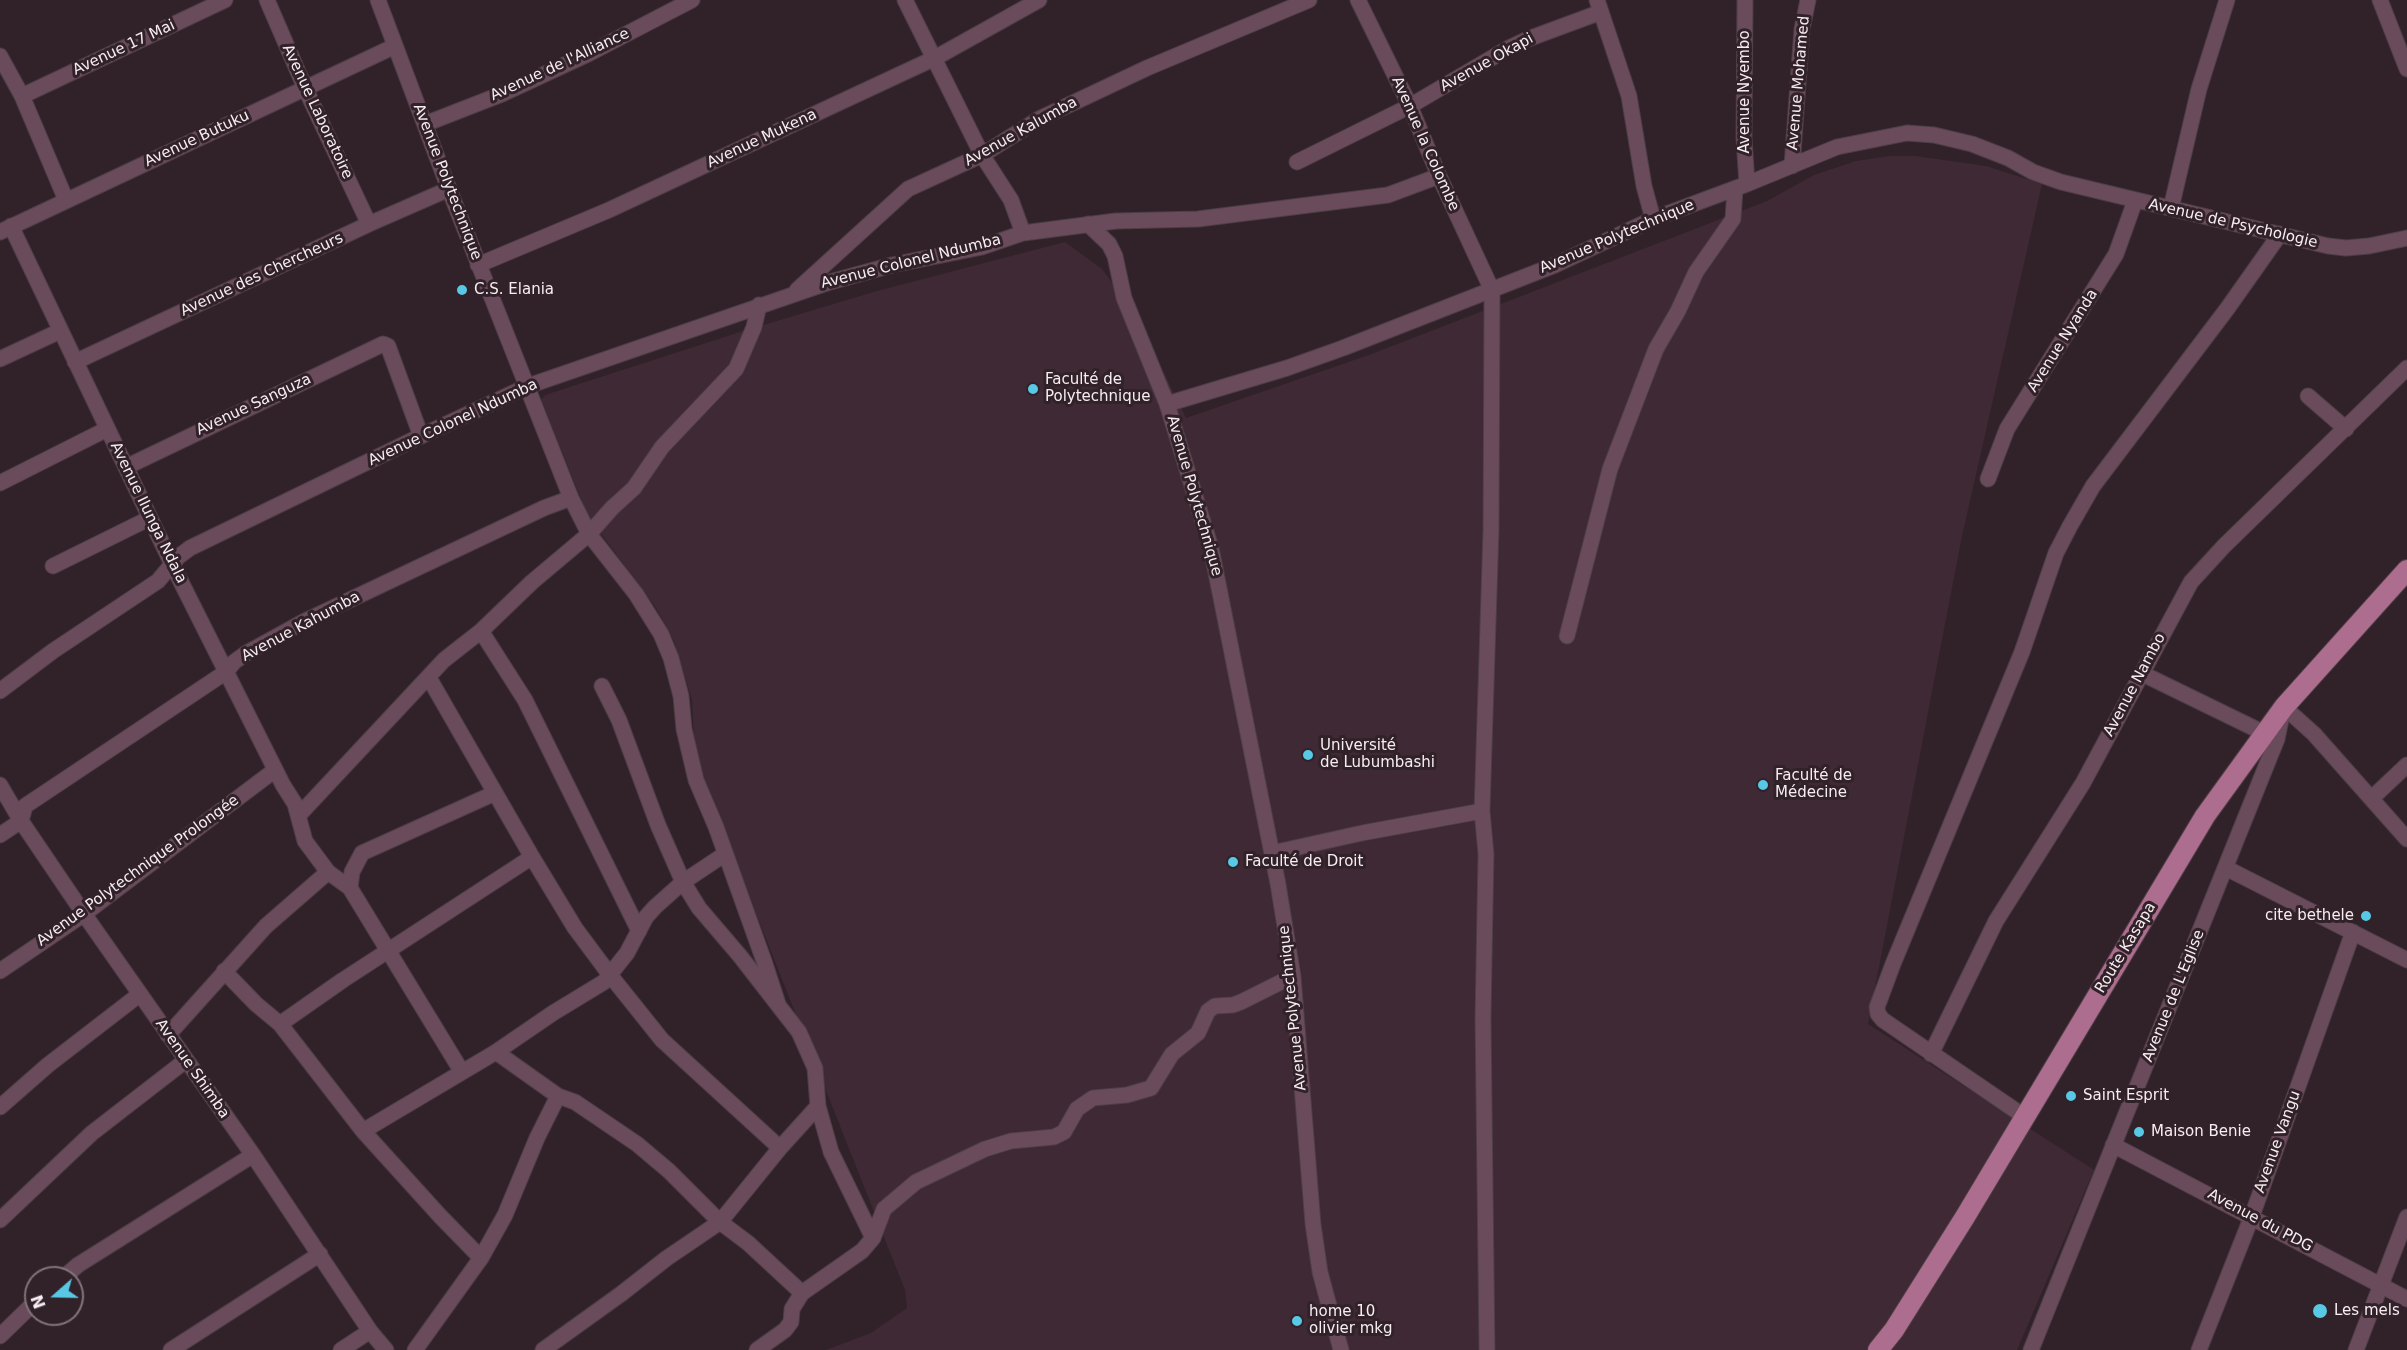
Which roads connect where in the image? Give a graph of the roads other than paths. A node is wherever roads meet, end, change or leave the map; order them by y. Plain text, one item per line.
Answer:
1 (225, 0) edge
2 (267, 0) edge
3 (378, 0) edge
4 (692, 0) edge
5 (905, 0) edge
6 (1039, 0) edge
7 (1309, 0) edge
8 (1358, 0) edge
9 (1744, 0) edge
10 (1808, 0) edge
11 (2227, 0) edge
12 (2380, 0) edge
13 (1599, 6) edge
14 (395, 46) junction
15 (0, 56) edge
16 (935, 58) junction
17 (2407, 69) edge
18 (305, 88) junction
19 (22, 96) junction
20 (1410, 106) junction
21 (425, 124) junction
22 (982, 155) junction
23 (1297, 162) dead end
24 (1792, 166) junction
25 (1439, 176) junction
26 (2061, 182) joint
27 (1741, 187) junction
28 (449, 189) junction
29 (66, 200) junction
30 (2135, 201) junction
31 (2171, 208) junction
32 (1653, 219) junction
33 (369, 224) junction
34 (1088, 224) junction
35 (5, 229) edge
36 (1023, 232) junction
37 (2280, 234) junction
38 (2407, 238) edge
39 (478, 265) junction
40 (1491, 288) junction
41 (794, 294) junction
42 (759, 305) junction
43 (60, 331) junction
44 (0, 359) edge
45 (75, 362) junction
46 (2407, 368) edge
47 (528, 386) junction
48 (2308, 396) dead end
49 (1167, 404) junction
50 (107, 429) junction
51 (2346, 429) junction
52 (421, 435) junction
53 (126, 467) junction
54 (1988, 479) dead end
55 (0, 483) edge
56 (570, 498) junction
57 (150, 518) junction
58 (589, 534) junction
59 (172, 564) junction
60 (53, 566) dead end
61 (2407, 570) edge
62 (482, 631) junction
63 (1567, 636) dead end
64 (226, 672) junction
65 (2141, 673) junction
66 (429, 678) junction
67 (602, 686) dead end
68 (0, 692) edge
69 (2284, 707) junction
70 (2264, 733) junction
71 (2407, 765) edge
72 (275, 770) junction
73 (0, 785) edge
74 (495, 793) junction
75 (2372, 798) junction
76 (1482, 811) junction
77 (299, 815) junction
78 (21, 821) junction
79 (0, 835) edge
80 (2407, 839) edge
81 (1272, 853) junction
82 (725, 854) junction
83 (532, 857) junction
84 (2226, 868) junction
85 (328, 872) junction
86 (683, 882) junction
87 (350, 888) junction
88 (84, 914) junction
89 (639, 932) junction
90 (2353, 932) junction
91 (388, 950) junction
92 (2407, 960) edge
93 (0, 971) edge
94 (224, 971) junction
95 (610, 975) junction
96 (1293, 976) junction
97 (140, 994) junction
98 (778, 1004) junction
99 (280, 1024) junction
100 (168, 1035) junction
101 (495, 1052) junction
102 (1930, 1054) junction
103 (185, 1061) junction
104 (462, 1072) junction
105 (558, 1096) junction
106 (818, 1106) junction
107 (0, 1107) edge
108 (2025, 1117) junction
109 (363, 1131) junction
110 (2113, 1145) junction
111 (780, 1148) junction
112 (253, 1155) junction
113 (2252, 1216) junction
114 (2407, 1217) edge
115 (0, 1220) edge
116 (720, 1222) junction
117 (873, 1238) junction
118 (320, 1254) junction
119 (481, 1258) junction
120 (77, 1266) edge
121 (2381, 1285) junction
122 (802, 1293) junction
123 (2407, 1299) edge
124 (24, 1313) edge
125 (370, 1331) junction
126 (0, 1336) edge
127 (171, 1350) edge
128 (341, 1350) edge
129 (386, 1350) edge
130 (415, 1350) edge
131 (543, 1350) edge
132 (757, 1350) edge
133 (1341, 1350) edge
134 (1487, 1350) edge
135 (1878, 1350) edge
136 (2031, 1350) edge
137 (2199, 1350) edge
138 (2356, 1350) edge

1 - 19 street, Avenue 17 Mai
2 - 18 street, Avenue Laboratoire
3 - 14 street, Avenue Polytechnique
4 - 21 street, Avenue de l'Alliance
5 - 16 street
6 - 16 street, Avenue Mukena
7 - 22 street, Avenue Kalumba
8 - 20 street, Avenue la Colombe
9 - 27 street, Avenue Nyembo
10 - 24 street, Avenue Mohamed
11 - 31 street
12 - 17 street
13 - 20 street, Avenue Okapi
13 - 32 street
14 - 18 street, Avenue Butuku
14 - 21 street, Avenue Polytechnique
15 - 19 street
16 - 22 street
16 - 39 street, Avenue Mukena
18 - 29 street, Avenue Butuku
18 - 33 street, Avenue Laboratoire
19 - 29 street
20 - 23 street, Avenue Okapi
20 - 25 street, Avenue la Colombe
21 - 28 street, Avenue Polytechnique
22 - 36 street
22 - 41 street, Avenue Kalumba
24 - 26 street, Avenue Polytechnique
24 - 27 street, Avenue Polytechnique
25 - 34 street, Avenue Colonel Ndumba
25 - 40 street, Avenue la Colombe
26 - 30 street, Avenue de Psychologie
27 - 32 street, Avenue Polytechnique
27 - 63 street, Avenue Nyembo
28 - 33 street, Avenue des Chercheurs
28 - 39 street, Avenue Polytechnique
29 - 35 street, Avenue Butuku
30 - 31 street, Avenue de Psychologie
30 - 54 street, Avenue Nyanda
31 - 37 street, Avenue de Psychologie
32 - 40 street, Avenue Polytechnique
33 - 45 street, Avenue des Chercheurs
34 - 36 street, Avenue Colonel Ndumba
34 - 49 street
35 - 43 street, Avenue Ilunga Ndala
36 - 41 street, Avenue Colonel Ndumba
37 - 38 street, Avenue de Psychologie
37 - 102 street
39 - 47 street, Avenue Polytechnique
40 - 49 street, Avenue Polytechnique
40 - 76 street
41 - 42 street, Avenue Colonel Ndumba
42 - 47 street, Avenue Colonel Ndumba
42 - 58 street
43 - 44 street
43 - 45 street, Avenue Ilunga Ndala
45 - 50 street, Avenue Ilunga Ndala
46 - 51 street, Avenue Nambo
47 - 52 street, Avenue Colonel Ndumba
47 - 56 street, Avenue Polytechnique
48 - 51 street
49 - 81 street, Avenue Polytechnique
50 - 53 street, Avenue Ilunga Ndala
50 - 55 street
51 - 65 street, Avenue Nambo
52 - 53 street, Avenue Sanguza
52 - 59 street, Avenue Colonel Ndumba
53 - 57 street, Avenue Ilunga Ndala
56 - 58 street, Avenue Polytechnique
56 - 64 street, Avenue Kahumba
57 - 59 street, Avenue Ilunga Ndala
57 - 60 street
58 - 62 street
58 - 82 street, Avenue Polytechnique
59 - 64 street, Avenue Ilunga Ndala
59 - 68 street, Avenue Colonel Ndumba
61 - 69 main road, Route Kasapa
62 - 66 street
62 - 89 street
64 - 72 street, Avenue Ilunga Ndala
64 - 78 street, Avenue Kahumba
65 - 70 street
65 - 102 street, Avenue Nambo
66 - 74 street
66 - 77 street
67 - 86 street
69 - 70 main road, Route Kasapa
69 - 75 street
69 - 84 street, Avenue de L'Eglise
70 - 108 main road, Route Kasapa
71 - 75 street
72 - 77 street, Avenue Ilunga Ndala
72 - 88 street, Avenue Polytechnique Prolongée
73 - 78 street, Avenue Shimba
74 - 83 street
74 - 87 street
75 - 80 street
76 - 81 street
76 - 134 street
77 - 85 street, Avenue Ilunga Ndala
78 - 79 street, Avenue Kahumba
78 - 88 street, Avenue Shimba
81 - 96 street, Avenue Polytechnique
82 - 86 street
82 - 98 street, Avenue Polytechnique
83 - 91 street
83 - 95 street
84 - 90 street
84 - 110 street, Avenue de L'Eglise
85 - 87 street, Avenue Ilunga Ndala
85 - 94 street
86 - 89 street
86 - 98 street
87 - 91 street
88 - 93 street, Avenue Polytechnique Prolongée
88 - 97 street, Avenue Shimba
89 - 95 street
90 - 92 street
90 - 113 street, Avenue Vangu
91 - 99 street
91 - 104 street
94 - 99 street
94 - 100 street
95 - 101 street
95 - 111 street
96 - 117 street
96 - 133 street, Avenue Polytechnique
97 - 100 street, Avenue Shimba
97 - 107 street
98 - 106 street
99 - 109 street
100 - 103 street, Avenue Shimba
101 - 104 street
101 - 105 street
102 - 108 street
103 - 112 street, Avenue Shimba
103 - 115 street
104 - 109 street
105 - 116 street
105 - 119 street
106 - 111 street
106 - 117 street
108 - 135 main road, Route Kasapa
109 - 119 street
110 - 113 street, Avenue du PDG
110 - 136 street, Avenue de L'Eglise
111 - 116 street
112 - 118 street, Avenue Shimba
112 - 120 street
113 - 121 street, Avenue du PDG
113 - 137 street, Avenue Vangu
114 - 121 street
116 - 122 street
116 - 131 street
117 - 122 street
118 - 125 street, Avenue Shimba
118 - 127 street
119 - 130 street
121 - 123 street, Avenue du PDG
121 - 138 street
122 - 132 street
124 - 126 street
125 - 128 street
125 - 129 street, Avenue Shimba

